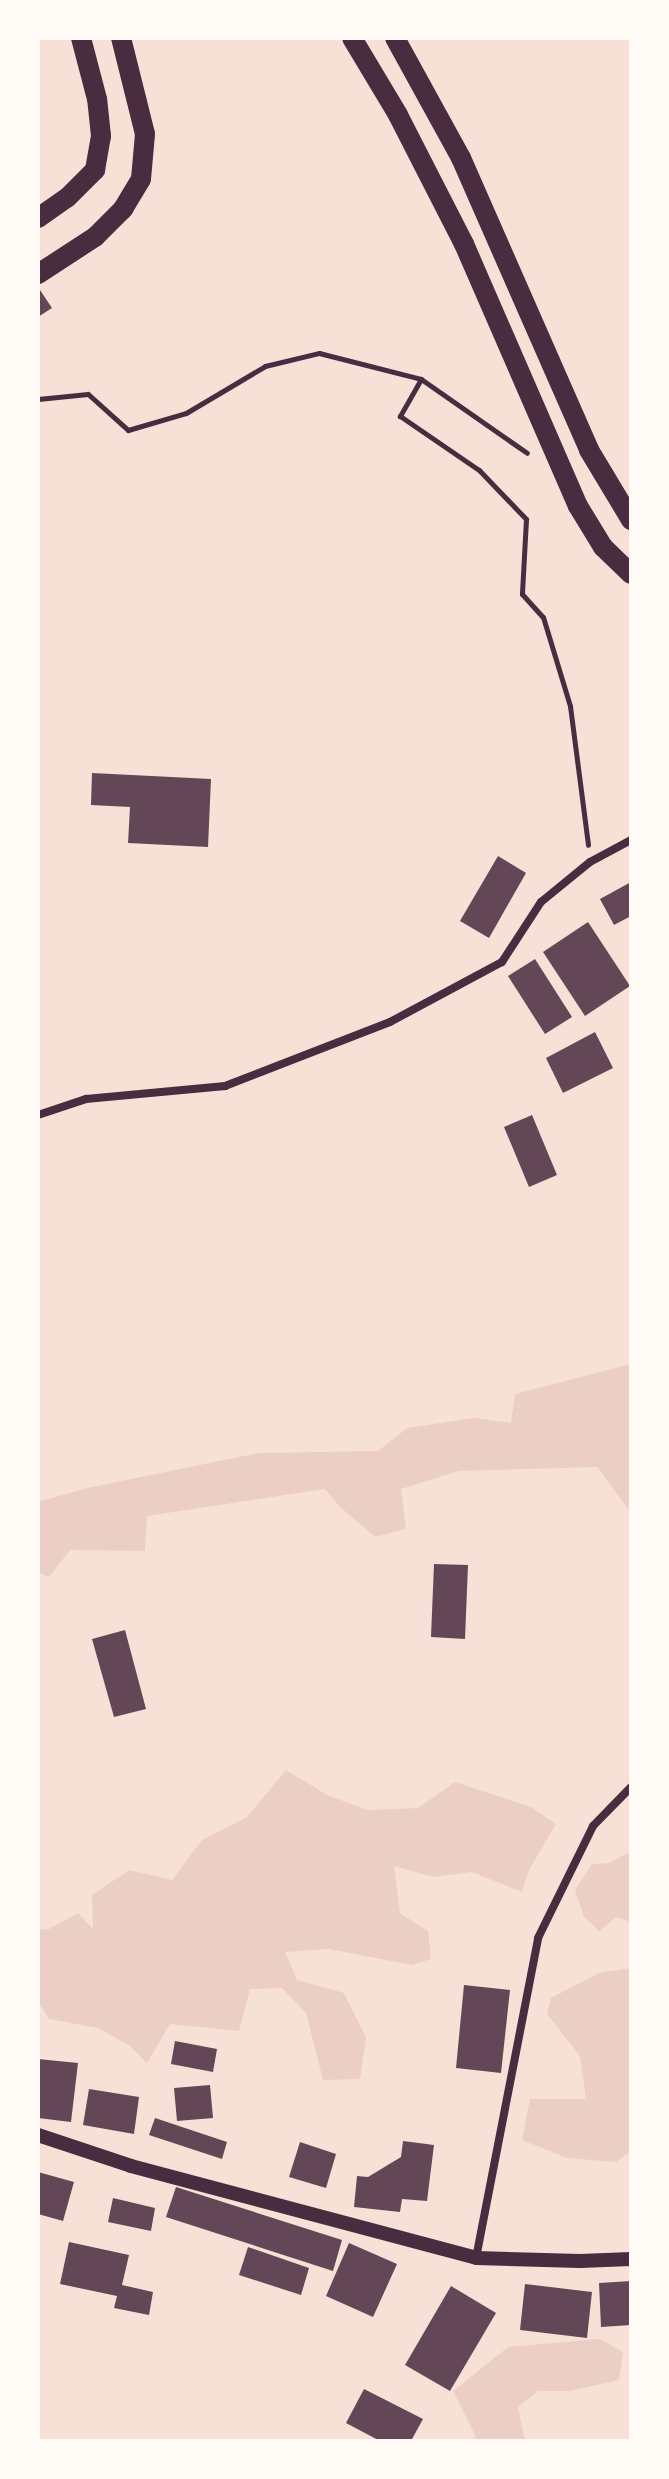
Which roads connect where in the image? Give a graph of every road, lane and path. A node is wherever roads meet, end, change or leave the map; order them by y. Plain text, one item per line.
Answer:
1 (81, 38) edge
2 (121, 38) edge
3 (352, 38) edge
4 (395, 38) edge
5 (38, 218) edge
6 (38, 274) edge
7 (421, 379) junction
8 (38, 399) edge
9 (555, 461) junction
10 (631, 520) edge
11 (631, 574) edge
12 (631, 840) edge
13 (590, 862) junction
14 (38, 1115) edge
15 (631, 1787) edge
16 (38, 2135) edge
17 (476, 2258) junction
18 (631, 2259) edge

1 - 5 main road
2 - 6 main road
3 - 9 main road
4 - 10 main road
7 - 8 path
7 - 9 path
7 - 13 path
9 - 11 main road
12 - 13 street
13 - 14 street
15 - 17 street
16 - 17 street
17 - 18 street

